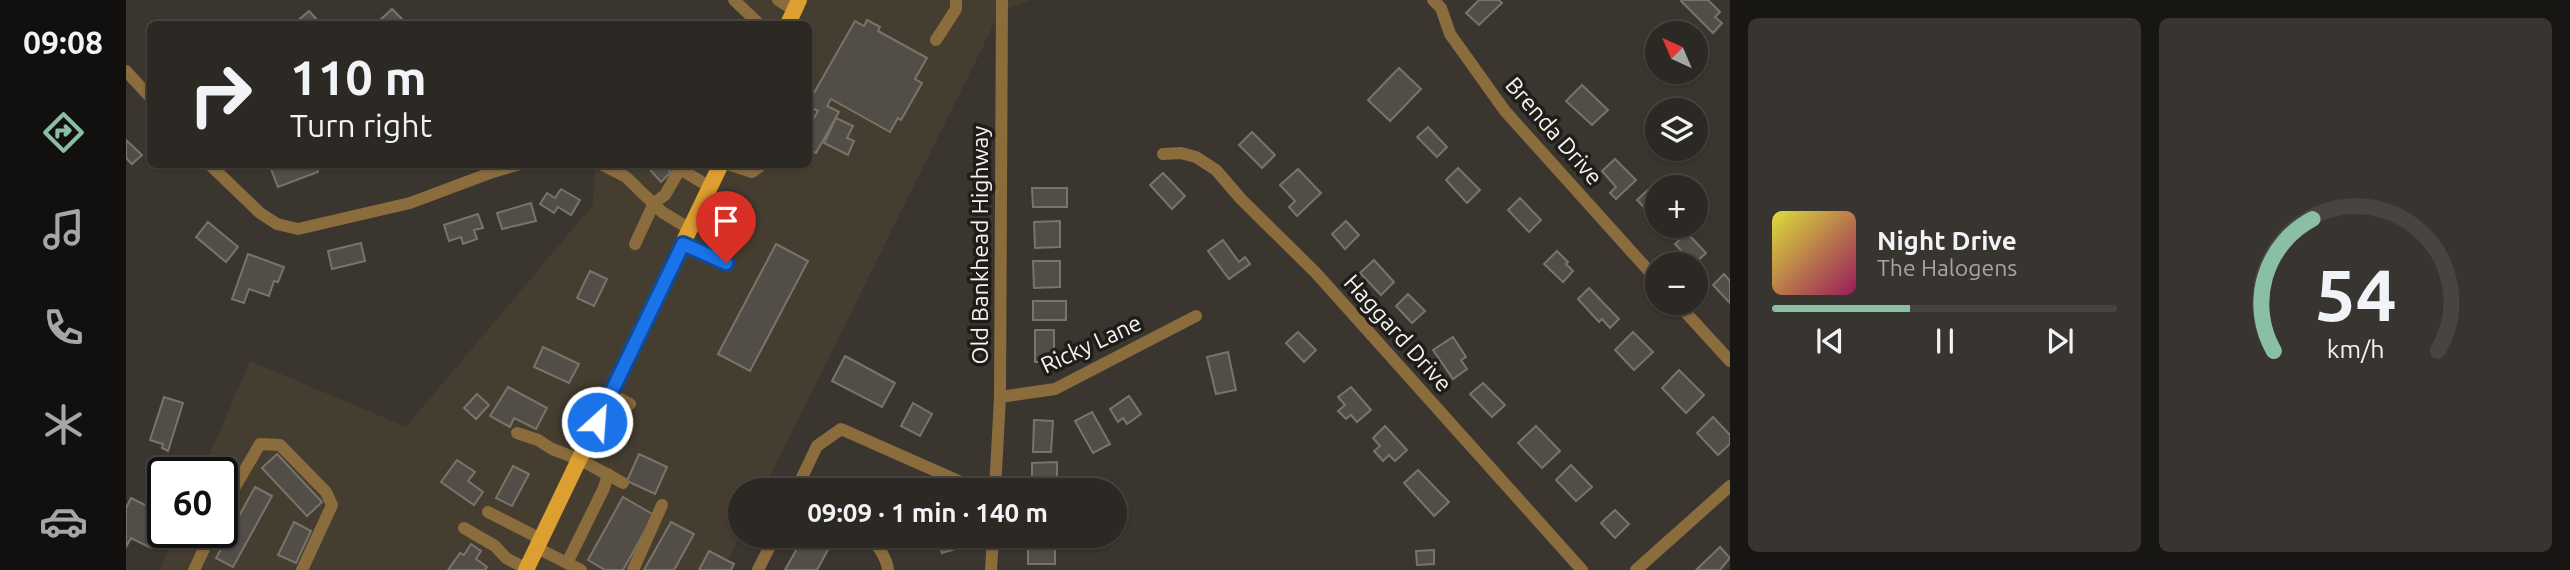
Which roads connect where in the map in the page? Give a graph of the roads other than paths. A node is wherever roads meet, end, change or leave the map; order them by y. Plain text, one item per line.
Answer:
1 (734, 0) edge
2 (778, 0) edge
3 (957, 0) edge
4 (1002, 0) edge
5 (1439, 3) edge
6 (794, 12) edge
7 (756, 21) edge
8 (936, 40) dead end
9 (126, 71) edge
10 (147, 94) edge
11 (1163, 153) dead end
12 (217, 168) edge
13 (506, 168) edge
14 (609, 168) edge
15 (678, 168) edge
16 (680, 168) edge
17 (720, 168) edge
18 (734, 168) edge
19 (758, 168) edge
20 (710, 187) junction
21 (654, 203) junction
22 (686, 237) junction
23 (635, 244) dead end
24 (726, 263) dead end
25 (1645, 267) edge
26 (1689, 315) edge
27 (1196, 316) dead end
28 (1730, 361) edge
29 (611, 394) junction
30 (1000, 397) junction
31 (579, 401) dead end
32 (630, 404) dead end
33 (600, 417) junction
34 (517, 433) dead end
35 (620, 433) dead end
36 (579, 459) junction
37 (608, 474) junction
38 (802, 478) edge
39 (952, 478) edge
40 (996, 478) edge
41 (238, 482) edge
42 (623, 482) dead end
43 (1730, 486) edge
44 (662, 505) dead end
45 (488, 512) dead end
46 (464, 528) dead end
47 (539, 544) junction
48 (204, 548) edge
49 (769, 548) edge
50 (878, 548) edge
51 (992, 548) edge
52 (567, 563) junction
53 (527, 569) edge
54 (194, 570) edge
55 (302, 570) edge
56 (581, 570) edge
57 (633, 570) edge
58 (758, 570) edge
59 (888, 570) edge
60 (991, 570) edge
61 (1582, 570) edge
62 (1636, 570) edge

1 - 7 street
2 - 6 street
3 - 8 street
4 - 30 street, Old Bankhead Highway
5 - 25 street, Brenda Drive
9 - 10 street
11 - 61 street, Haggard Drive
12 - 13 street
14 - 21 street
15 - 21 street
16 - 20 street
17 - 20 main road
18 - 19 street
20 - 22 main road
21 - 22 street
21 - 23 street
22 - 24 street
22 - 29 main road
26 - 28 street
27 - 30 street, Ricky Lane
29 - 32 street
29 - 33 main road
30 - 40 street, Old Bankhead Highway
31 - 33 street
33 - 35 street
33 - 36 main road
34 - 36 street
36 - 37 street
36 - 47 main road
37 - 42 street
37 - 52 street
38 - 39 street
41 - 55 street
43 - 62 street
44 - 57 street
45 - 47 street
46 - 53 street
47 - 52 street
47 - 53 main road
48 - 54 street
49 - 58 street
50 - 59 street
51 - 60 street
52 - 56 street

